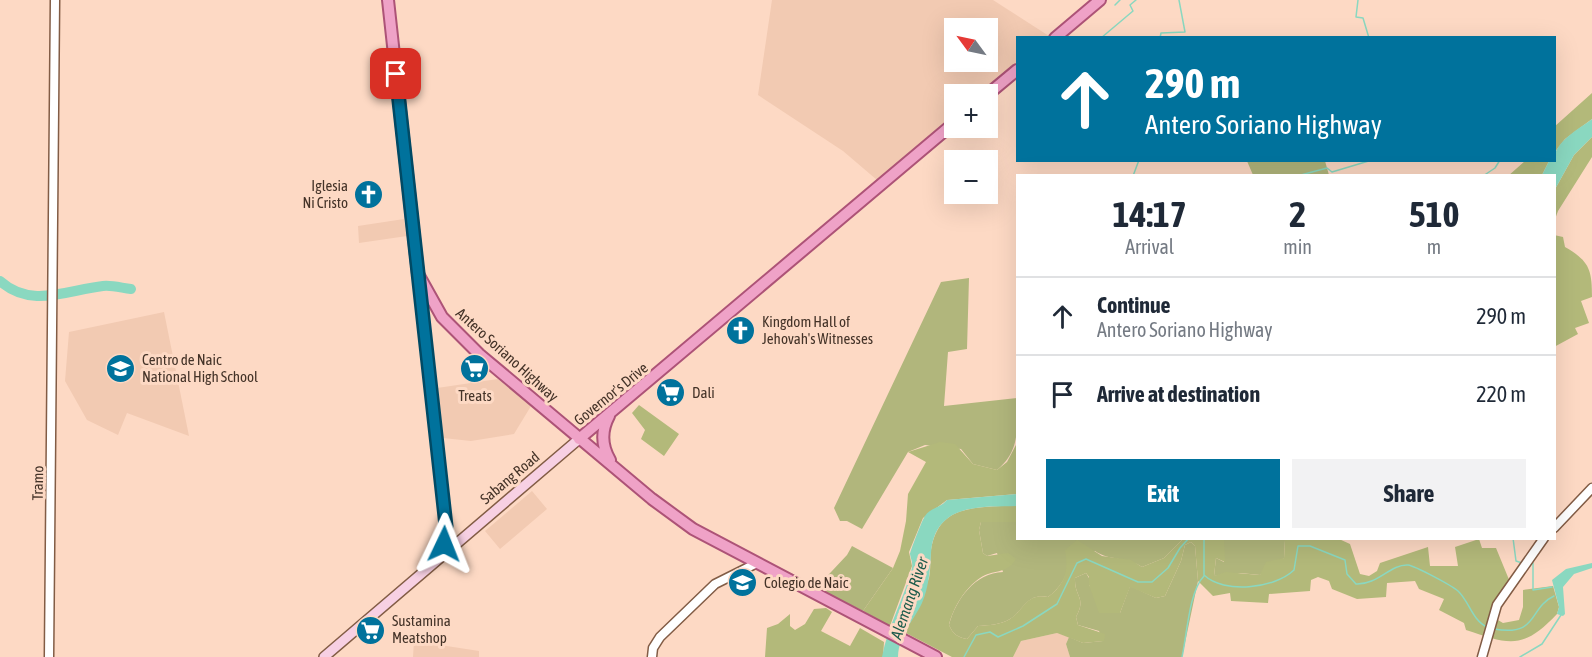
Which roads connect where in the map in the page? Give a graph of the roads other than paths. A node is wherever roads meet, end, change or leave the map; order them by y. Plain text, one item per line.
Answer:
1 (56, 0) edge
2 (388, 0) edge
3 (1100, 0) edge
4 (1057, 36) edge
5 (1016, 71) edge
6 (998, 86) edge
7 (944, 131) edge
8 (418, 274) junction
9 (611, 413) junction
10 (579, 439) junction
11 (615, 468) junction
12 (1592, 488) edge
13 (1556, 526) edge
14 (1543, 540) edge
15 (432, 564) junction
16 (755, 564) junction
17 (49, 657) edge
18 (325, 657) edge
19 (652, 657) edge
20 (936, 657) edge
21 (1482, 657) edge

1 - 17 street, Tramo
2 - 8 main road, Antero Soriano Highway
3 - 4 main road
5 - 6 main road
7 - 9 main road, Governor's Drive
8 - 10 main road, Antero Soriano Highway
8 - 15 main road
9 - 10 main road, Governor's Drive
9 - 11 main road
10 - 11 main road, Governor's Drive
10 - 15 main road, Sabang Road
11 - 16 main road, Governor's Drive
12 - 13 street
14 - 21 street
15 - 18 main road, Sabang Road
16 - 19 street
16 - 20 main road, Governor's Drive

